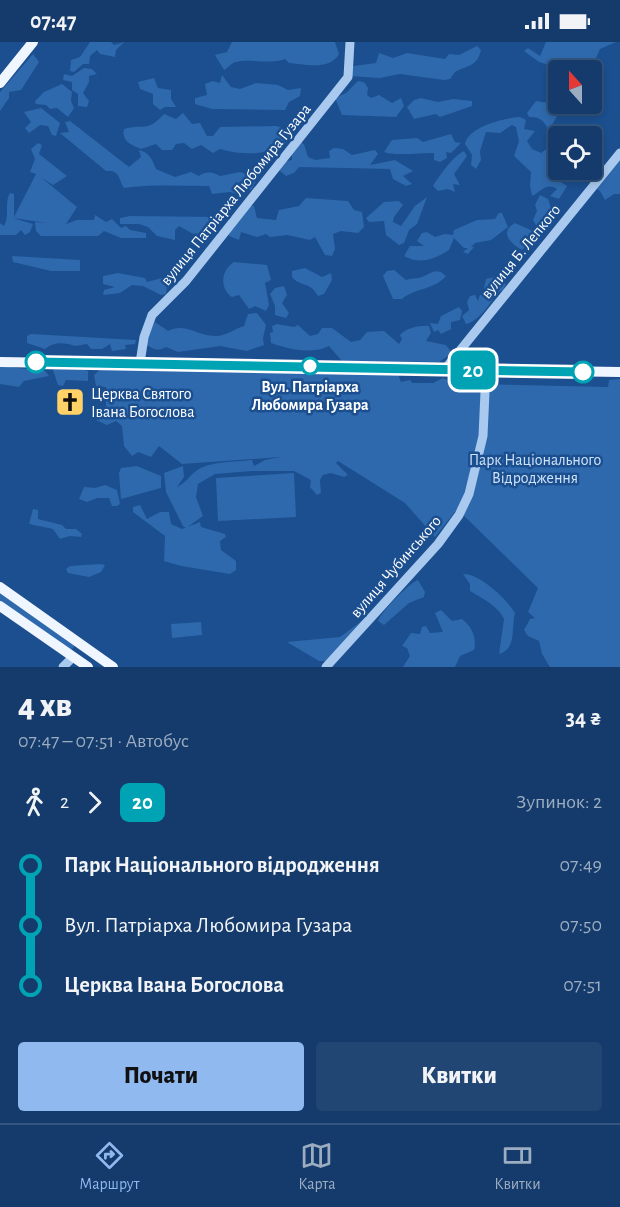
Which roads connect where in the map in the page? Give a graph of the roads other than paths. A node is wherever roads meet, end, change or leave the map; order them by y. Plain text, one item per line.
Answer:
1 (33, 42) edge
2 (350, 42) edge
3 (0, 83) edge
4 (620, 153) edge
5 (0, 362) edge
6 (140, 363) junction
7 (445, 369) junction
8 (486, 370) junction
9 (620, 372) edge
10 (0, 587) edge
11 (0, 606) edge
12 (83, 646) junction
13 (74, 657) junction
14 (63, 667) edge
15 (88, 667) edge
16 (113, 667) edge
17 (326, 667) edge

1 - 3 main road
2 - 6 street, вулиця Патріарха Любомира Гузара
4 - 7 street, вулиця Б. Лепкого
5 - 6 main road
6 - 7 main road
7 - 8 main road
8 - 9 main road
8 - 17 street, вулиця Чубинського
10 - 12 main road
11 - 13 main road
12 - 13 main road
12 - 16 main road
13 - 14 street
13 - 15 main road

